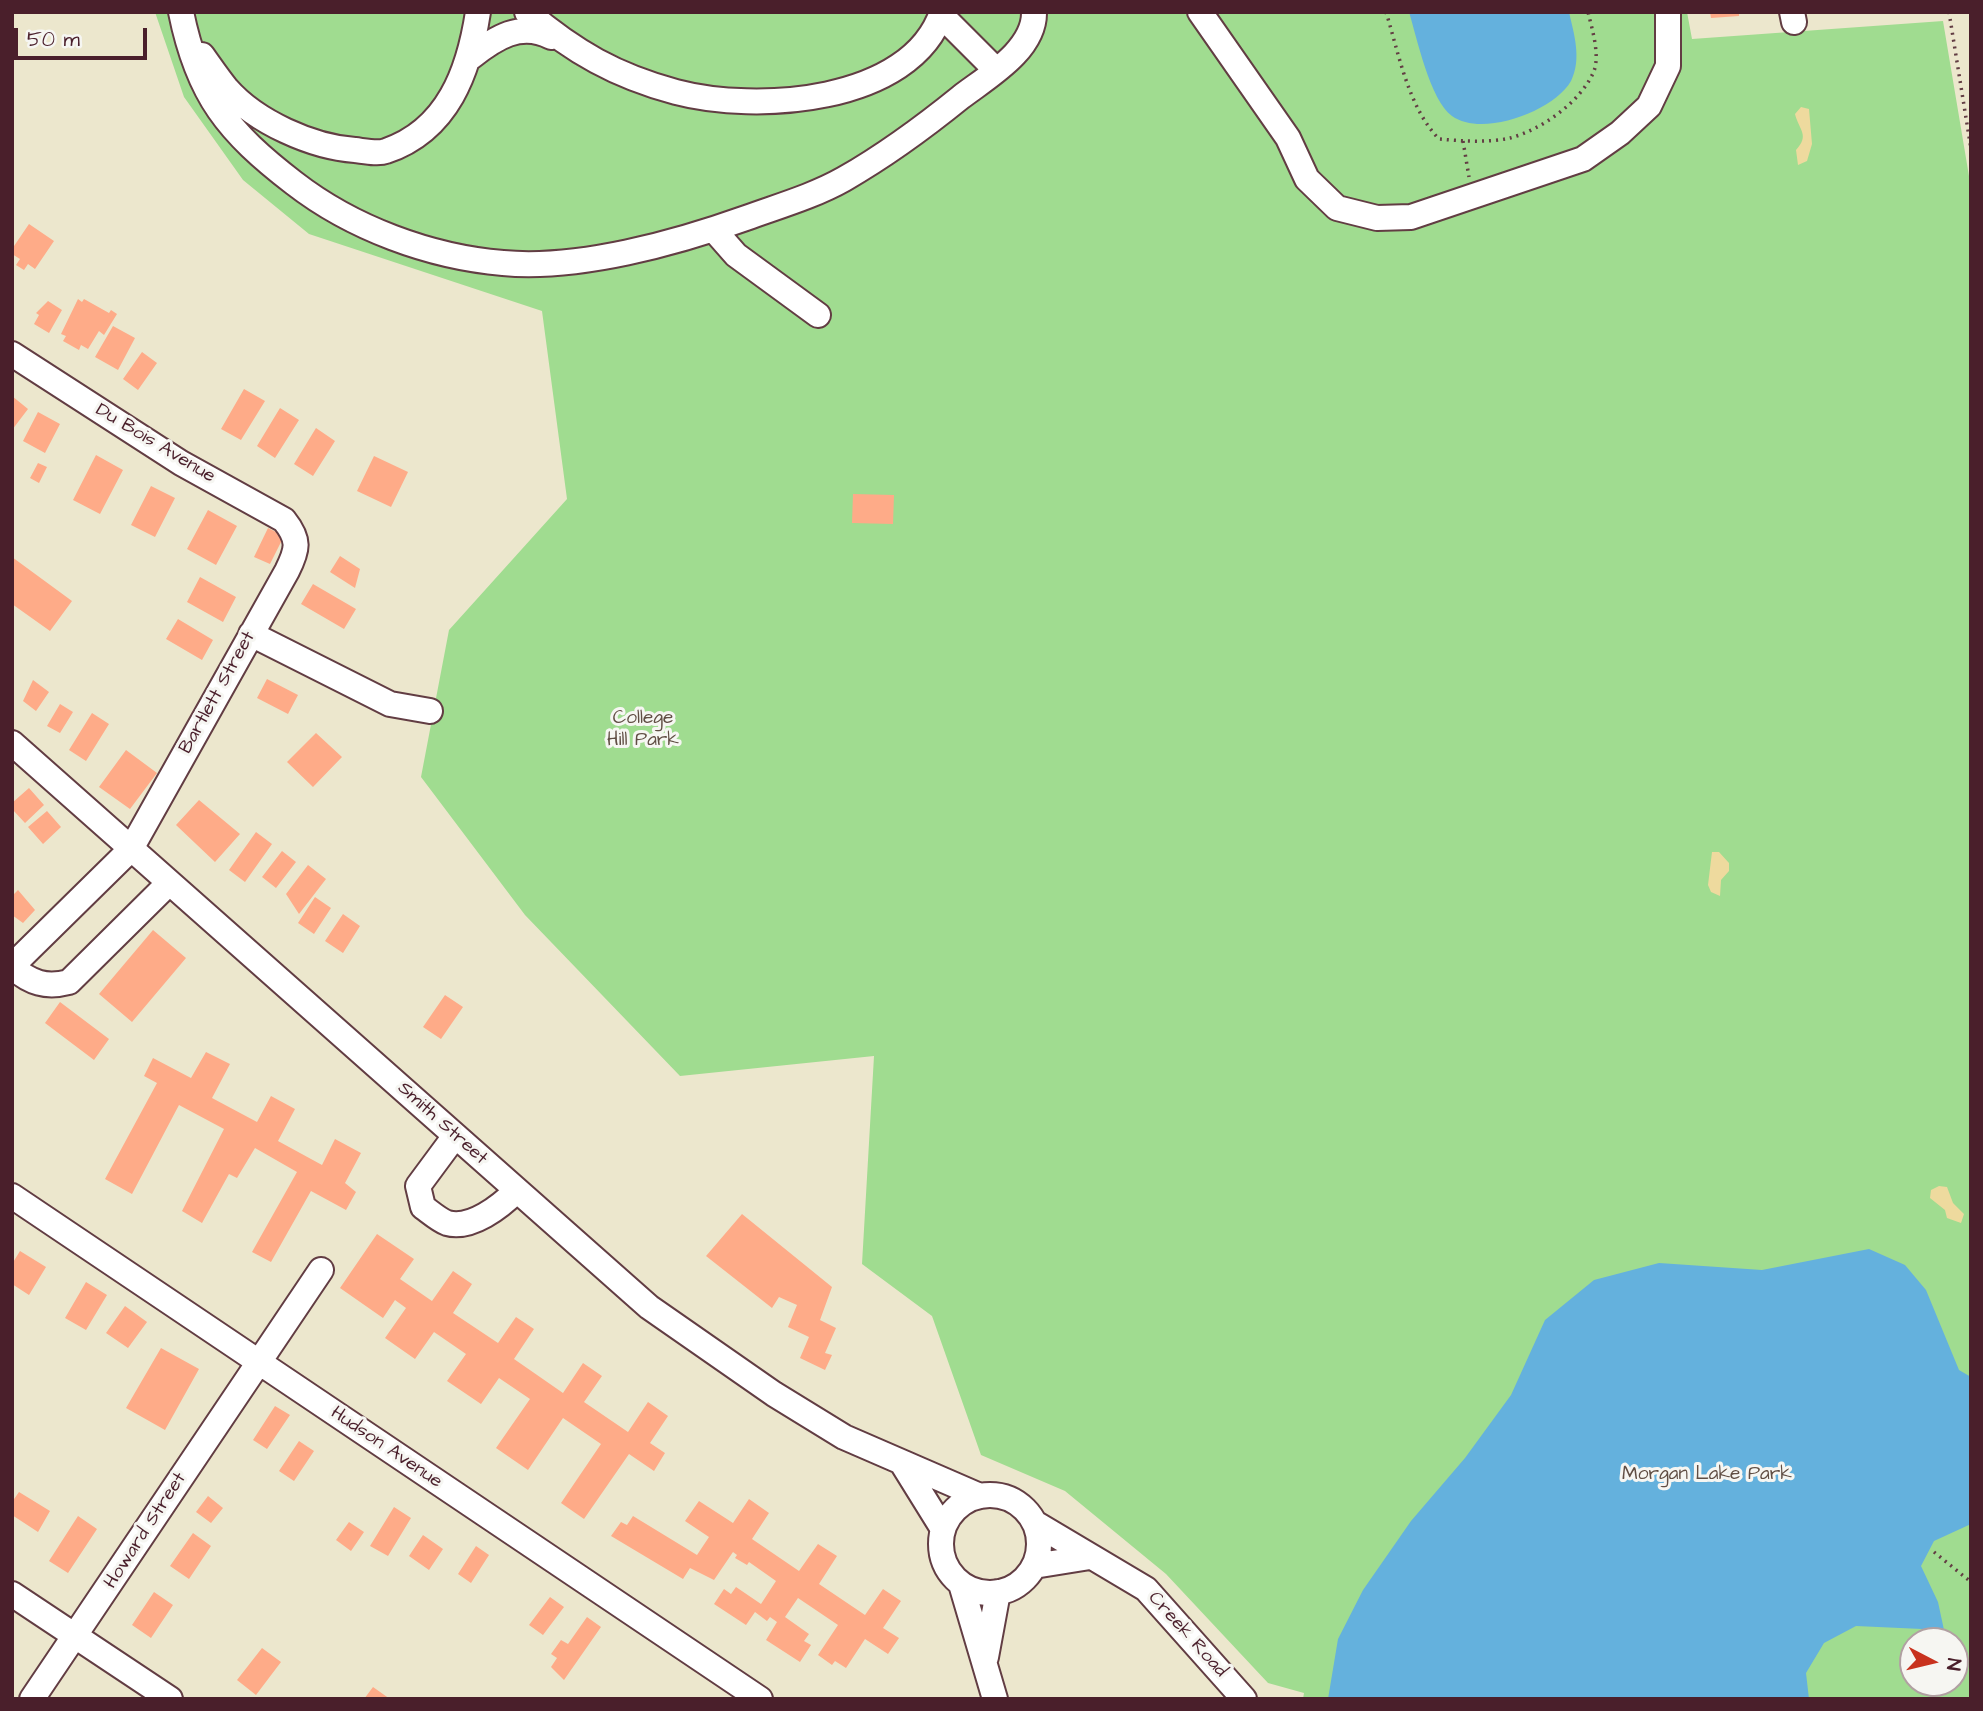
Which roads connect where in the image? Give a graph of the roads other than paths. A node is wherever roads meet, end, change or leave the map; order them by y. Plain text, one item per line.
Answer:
1 (183, 12) edge
2 (478, 12) edge
3 (527, 12) edge
4 (1034, 12) edge
5 (1200, 12) edge
6 (1668, 12) edge
7 (942, 14) edge
8 (568, 46) junction
9 (471, 57) junction
10 (996, 70) junction
11 (714, 230) junction
12 (818, 315) dead end
13 (12, 354) edge
14 (296, 535) joint
15 (251, 634) junction
16 (430, 711) dead end
17 (12, 743) edge
18 (131, 849) junction
19 (169, 883) junction
20 (12, 967) edge
21 (455, 1136) junction
22 (516, 1191) junction
23 (12, 1196) edge
24 (321, 1270) dead end
25 (257, 1361) junction
26 (902, 1463) junction
27 (980, 1496) junction
28 (1035, 1523) junction
29 (943, 1529) junction
30 (1090, 1557) junction
31 (1034, 1566) junction
32 (961, 1584) junction
33 (998, 1592) junction
34 (12, 1594) edge
35 (76, 1636) junction
36 (985, 1661) junction
37 (32, 1699) edge
38 (170, 1699) edge
39 (760, 1699) edge
40 (995, 1699) edge
41 (1244, 1699) edge

1 - 9 street
1 - 11 street
2 - 9 street
3 - 8 street
4 - 10 street
5 - 6 street
7 - 8 street
7 - 10 street
8 - 9 street
10 - 11 street
11 - 12 street
13 - 14 street, Du Bois Avenue
14 - 15 street, Bartlett Street
15 - 16 street
15 - 18 street, Bartlett Street
17 - 18 street, Smith Street
18 - 19 street, Smith Street
18 - 20 street, Bartlett Street
19 - 20 street
19 - 21 street, Smith Street
21 - 22 street, Smith Street
21 - 22 street
22 - 26 street, Smith Street
23 - 25 street, Hudson Avenue
24 - 25 street, Howard Street
25 - 35 street, Howard Street
25 - 39 street, Hudson Avenue
26 - 27 street, Smith Street
26 - 29 street
27 - 28 street
27 - 29 street
28 - 30 street, Creek Road
28 - 31 street
29 - 32 street
30 - 31 street
30 - 41 street, Creek Road
31 - 33 street
32 - 33 street
32 - 36 street
33 - 36 street
34 - 35 street
35 - 37 street, Howard Street
35 - 38 street
36 - 40 street

